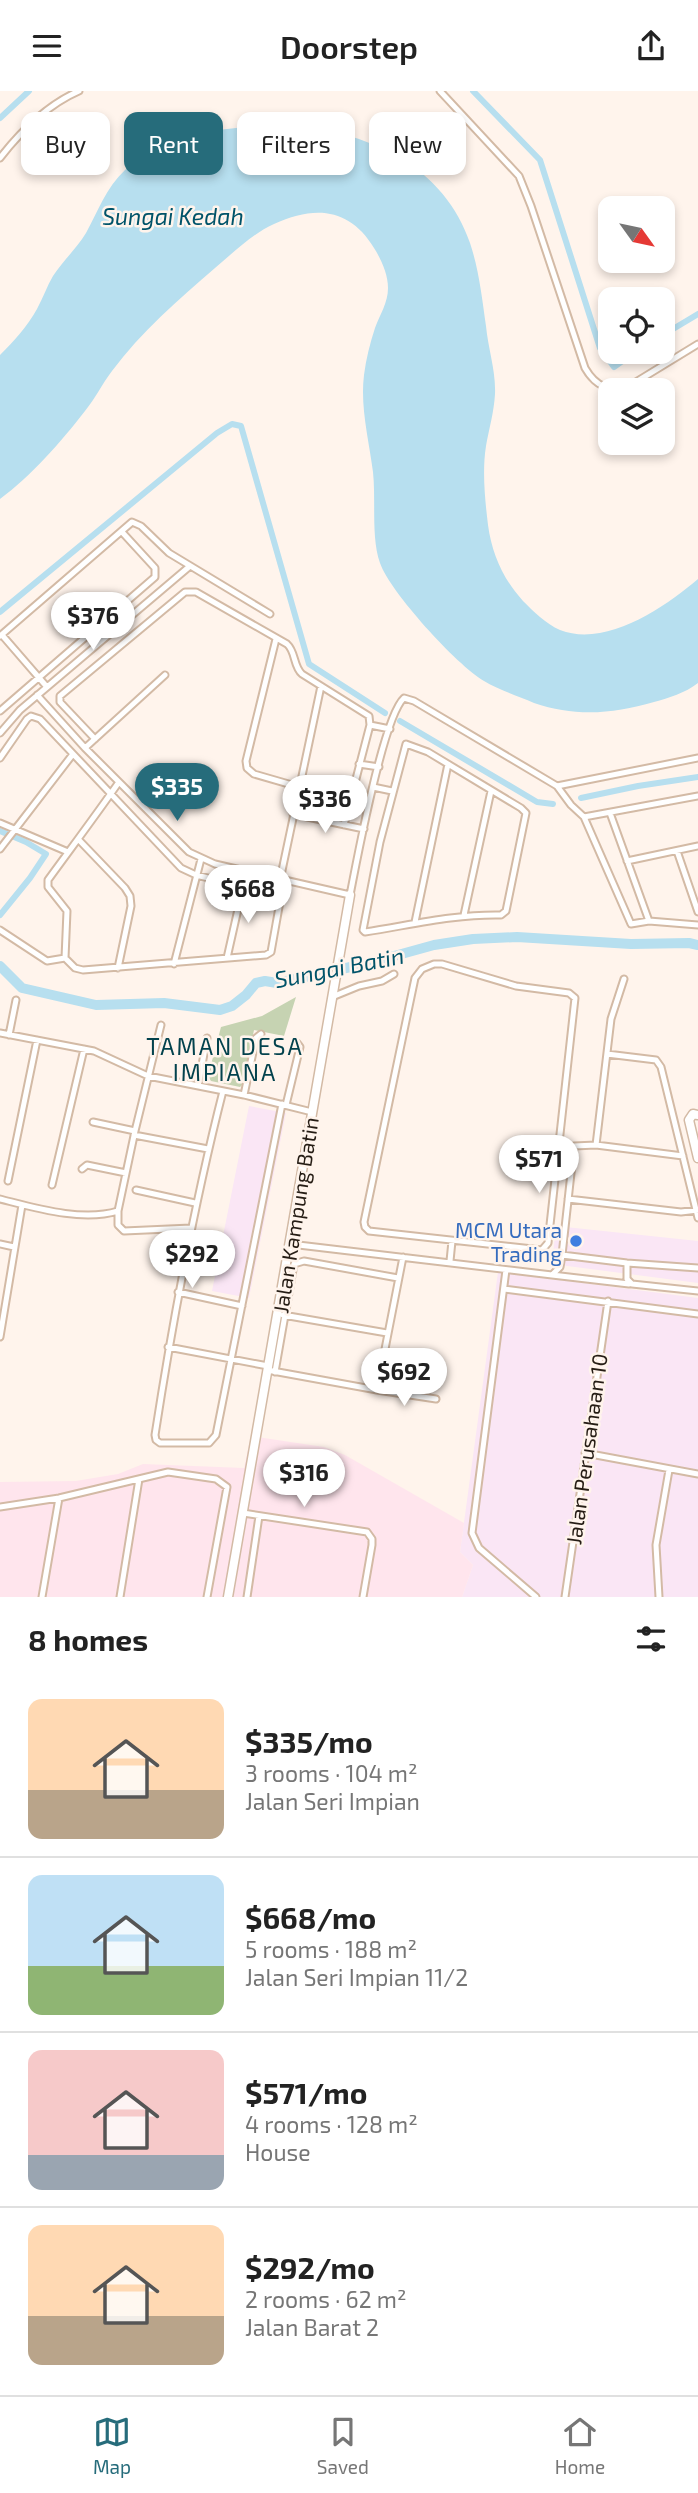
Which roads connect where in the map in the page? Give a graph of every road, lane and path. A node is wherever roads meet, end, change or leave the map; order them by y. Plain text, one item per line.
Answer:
1 (79, 91) edge
2 (440, 91) edge
3 (0, 158) edge
4 (698, 344) edge
5 (122, 532) junction
6 (190, 566) junction
7 (270, 614) dead end
8 (1, 635) edge
9 (275, 639) junction
10 (166, 675) dead end
11 (38, 677) junction
12 (321, 686) junction
13 (47, 687) junction
14 (37, 695) junction
15 (0, 711) edge
16 (370, 726) junction
17 (390, 729) junction
18 (0, 733) edge
19 (95, 739) junction
20 (85, 748) junction
21 (73, 754) junction
22 (0, 758) edge
23 (698, 758) edge
24 (359, 764) junction
25 (448, 764) junction
26 (379, 767) junction
27 (119, 782) junction
28 (299, 786) junction
29 (557, 786) junction
30 (373, 787) junction
31 (392, 791) junction
32 (491, 791) junction
33 (111, 793) junction
34 (698, 796) edge
35 (610, 813) junction
36 (292, 814) junction
37 (584, 817) junction
38 (0, 823) edge
39 (344, 825) junction
40 (364, 829) junction
41 (13, 831) junction
42 (78, 839) junction
43 (698, 846) edge
44 (0, 849) edge
45 (677, 851) junction
46 (68, 852) junction
47 (201, 859) junction
48 (627, 861) junction
49 (196, 876) junction
50 (281, 880) junction
51 (243, 887) junction
52 (350, 895) junction
53 (698, 912) edge
54 (464, 915) junction
55 (649, 921) junction
56 (415, 922) junction
57 (698, 925) edge
58 (0, 930) edge
59 (65, 958) junction
60 (227, 958) junction
61 (174, 964) junction
62 (118, 968) junction
63 (394, 974) dead end
64 (624, 979) dead end
65 (331, 997) junction
66 (16, 1000) dead end
67 (161, 1025) dead end
68 (0, 1033) edge
69 (261, 1034) dead end
70 (9, 1035) junction
71 (207, 1038) dead end
72 (37, 1040) junction
73 (297, 1043) dead end
74 (83, 1049) junction
75 (607, 1054) junction
76 (148, 1076) junction
77 (198, 1086) junction
78 (223, 1091) junction
79 (244, 1095) junction
80 (284, 1105) junction
81 (312, 1112) junction
82 (698, 1115) edge
83 (93, 1122) dead end
84 (134, 1133) junction
85 (596, 1145) junction
86 (208, 1149) junction
87 (682, 1156) junction
88 (698, 1158) edge
89 (82, 1169) dead end
90 (126, 1173) junction
91 (8, 1181) dead end
92 (52, 1185) dead end
93 (136, 1190) dead end
94 (0, 1199) edge
95 (568, 1199) junction
96 (195, 1203) junction
97 (22, 1205) junction
98 (118, 1211) junction
99 (698, 1213) edge
100 (191, 1228) junction
101 (452, 1241) junction
102 (0, 1244) edge
103 (290, 1244) junction
104 (14, 1247) junction
105 (562, 1255) junction
106 (403, 1257) junction
107 (450, 1261) junction
108 (627, 1263) junction
109 (698, 1268) edge
110 (506, 1269) junction
111 (552, 1275) junction
112 (398, 1278) junction
113 (632, 1284) junction
114 (3, 1287) edge
115 (504, 1289) junction
116 (178, 1291) junction
117 (698, 1291) edge
118 (608, 1301) junction
119 (242, 1306) junction
120 (698, 1314) edge
121 (282, 1316) junction
122 (0, 1331) edge
123 (387, 1332) junction
124 (0, 1337) edge
125 (168, 1347) junction
126 (231, 1359) junction
127 (270, 1369) junction
128 (377, 1390) junction
129 (436, 1399) dead end
130 (585, 1453) junction
131 (668, 1470) junction
132 (698, 1474) edge
133 (139, 1479) junction
134 (59, 1498) junction
135 (0, 1507) edge
136 (243, 1513) junction
137 (259, 1515) junction
138 (42, 1597) edge
139 (120, 1597) edge
140 (207, 1597) edge
141 (228, 1597) edge
142 (249, 1597) edge
143 (363, 1597) edge
144 (536, 1597) edge
145 (565, 1597) edge
146 (659, 1597) edge

1 - 3 street
2 - 4 street
5 - 6 street
5 - 8 street
5 - 11 street
6 - 7 street
6 - 13 street
8 - 11 street
9 - 12 street
9 - 19 street
9 - 28 street
10 - 19 street
11 - 13 street
11 - 15 street
12 - 16 street
12 - 28 street
13 - 14 street
14 - 18 street
14 - 20 street
16 - 17 street
16 - 24 street
17 - 26 street, Jalan Kampung Batin
17 - 29 street, Jalan Kampung Batin
19 - 20 street
20 - 27 street
21 - 22 street
21 - 33 street
21 - 41 street
23 - 29 street
24 - 26 street
24 - 39 street
25 - 31 street
25 - 32 street
25 - 56 street
26 - 30 street, Jalan Kampung Batin
27 - 33 street
27 - 47 street
28 - 36 street
29 - 37 street
30 - 31 street
30 - 40 street, Jalan Kampung Batin
31 - 56 street
32 - 54 street
32 - 54 street
33 - 42 street
33 - 49 street
34 - 35 street
35 - 37 street
35 - 48 street
36 - 39 street
36 - 50 street
37 - 55 street
38 - 41 street
39 - 40 street
40 - 52 street, Jalan Kampung Batin
41 - 44 street
41 - 46 street
42 - 46 street
42 - 62 street
43 - 45 street
45 - 48 street
45 - 53 street
46 - 59 street
47 - 49 street
47 - 50 street
48 - 55 street
49 - 51 street
49 - 61 street
50 - 52 street
51 - 60 street
51 - 60 street
52 - 65 street, Jalan Kampung Batin
54 - 56 street
55 - 57 street
58 - 59 street
59 - 62 street
60 - 61 street
61 - 62 street
63 - 65 street
64 - 75 street
65 - 81 street, Jalan Kampung Batin
66 - 70 street
67 - 76 street
68 - 70 street
69 - 79 street
70 - 72 street
71 - 77 street
72 - 74 street
72 - 91 street
73 - 80 street
74 - 76 street
74 - 92 street
75 - 85 street
75 - 87 street
76 - 77 street
76 - 84 street
77 - 78 street
78 - 79 street
78 - 86 street
79 - 80 street
80 - 81 street
80 - 119 street
81 - 103 street, Jalan Kampung Batin
82 - 88 street
83 - 84 street
84 - 86 street
84 - 90 street
85 - 87 street
85 - 95 street
86 - 96 street
87 - 99 street
89 - 90 street
90 - 98 street
93 - 96 street
94 - 97 street
95 - 99 street
95 - 105 street
96 - 100 street
97 - 98 street
97 - 104 street
98 - 100 street
100 - 116 street
101 - 101 street
101 - 107 street
102 - 104 street
103 - 106 street
103 - 121 street, Jalan Kampung Batin
104 - 114 street
105 - 108 street
105 - 111 street
106 - 107 street
106 - 112 street
107 - 110 street
108 - 109 street
108 - 113 street
110 - 111 street
110 - 115 street
111 - 113 street
112 - 121 street
112 - 123 street
113 - 117 street
114 - 122 street
115 - 118 street
115 - 144 street
116 - 119 street
116 - 125 street
118 - 120 street
118 - 130 street, Jalan Perusahaan 10
119 - 126 street
121 - 123 street
121 - 127 street, Jalan Kampung Batin
122 - 124 street
123 - 128 street
125 - 126 street
125 - 126 street
126 - 127 street
127 - 128 street
127 - 136 street, Jalan Kampung Batin
128 - 129 street
130 - 131 street
130 - 145 street, Jalan Perusahaan 10
131 - 132 street
131 - 146 street
133 - 134 street
133 - 139 street
133 - 140 street
134 - 135 street
134 - 138 street
136 - 137 street
136 - 141 street, Jalan Kampung Batin
137 - 142 street
137 - 143 street

